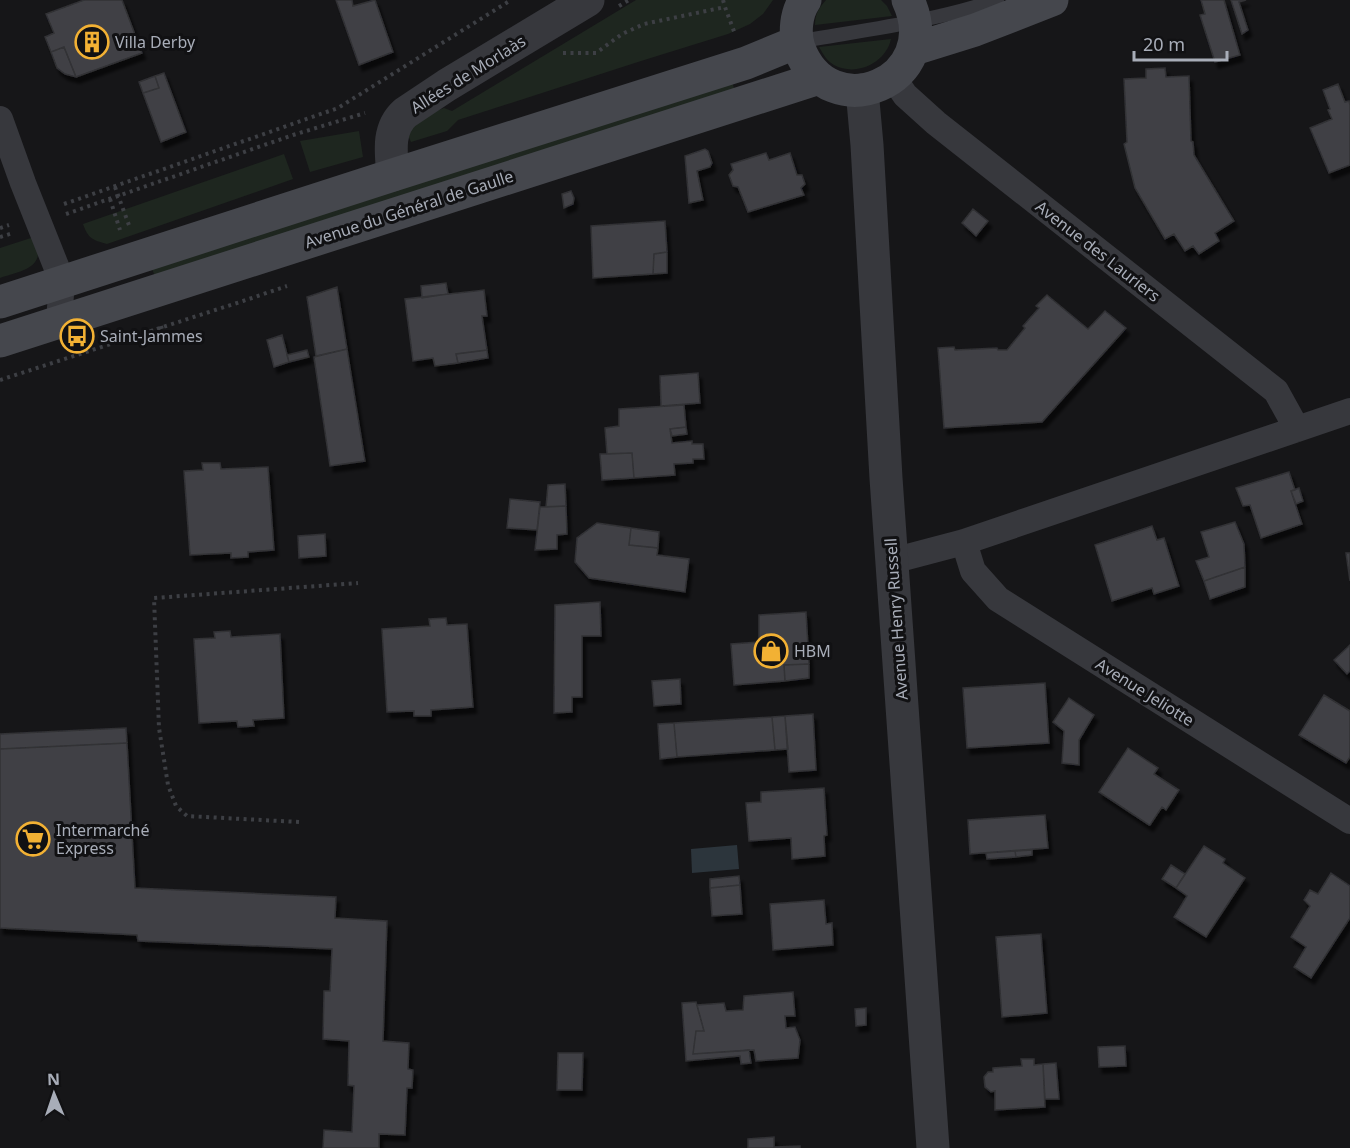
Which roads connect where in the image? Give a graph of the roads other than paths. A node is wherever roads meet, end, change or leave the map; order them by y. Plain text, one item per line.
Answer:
1 (805, 0) edge
2 (997, 0) edge
3 (1052, 0) edge
4 (599, 6) edge
5 (913, 23) edge
6 (797, 42) junction
7 (893, 77) junction
8 (819, 78) junction
9 (862, 90) junction
10 (0, 119) edge
11 (393, 175) junction
12 (62, 280) junction
13 (0, 302) edge
14 (59, 321) junction
15 (0, 341) edge
16 (1350, 411) edge
17 (1297, 429) junction
18 (964, 542) junction
19 (892, 561) junction
20 (1350, 821) edge
21 (933, 1148) edge

1 - 6 main road
2 - 5 lane
3 - 5 main road
4 - 11 street, Allées de Morlaàs
5 - 6 lane
5 - 7 main road
6 - 8 main road
6 - 11 main road
7 - 9 main road
7 - 17 street, Avenue des Lauriers
8 - 9 main road
8 - 14 main road, Avenue du Général de Gaulle
9 - 19 street, Avenue Henry Russell
10 - 12 street
11 - 12 main road
12 - 13 main road
12 - 14 street
14 - 15 main road, Avenue du Général de Gaulle
16 - 17 street
17 - 18 street
18 - 19 street
18 - 20 street, Avenue Jeliotte
19 - 21 street, Avenue Henry Russell

